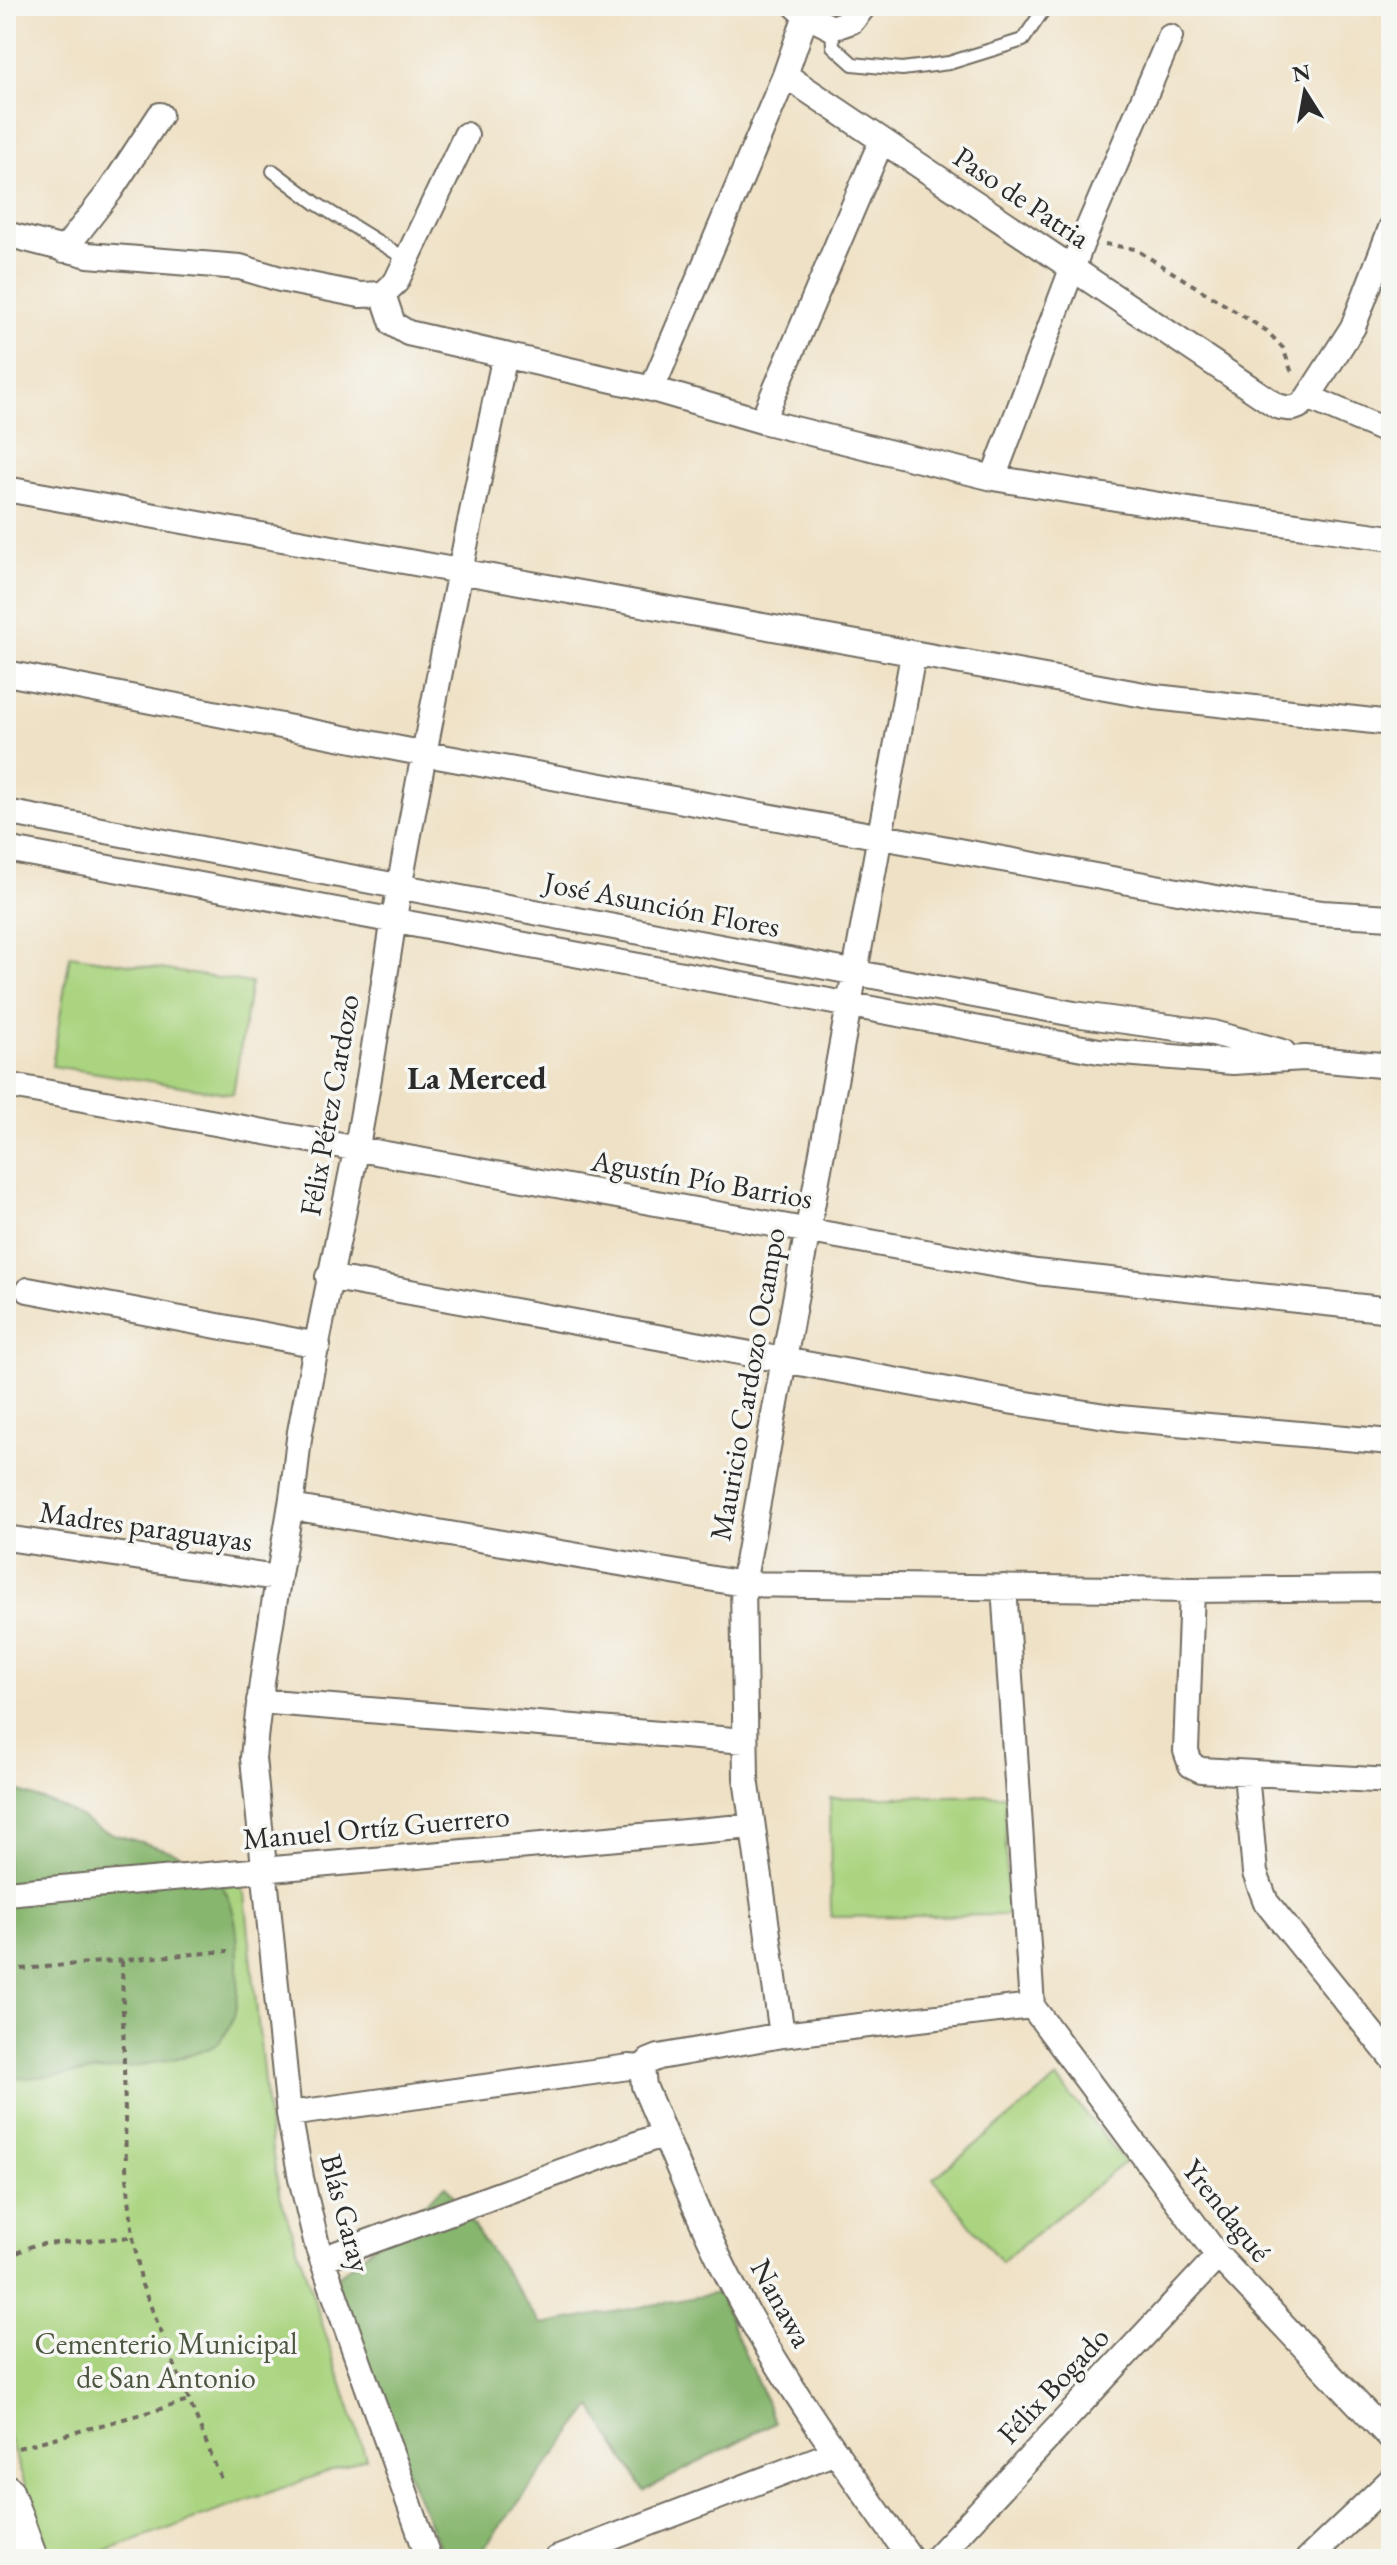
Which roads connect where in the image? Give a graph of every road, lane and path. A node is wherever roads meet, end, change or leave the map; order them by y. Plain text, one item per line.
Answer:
1 (1046, 6) edge
2 (863, 7) edge
3 (801, 11) edge
4 (832, 28) junction
5 (1170, 37) dead end
6 (785, 75) junction
7 (160, 115) dead end
8 (466, 135) dead end
9 (881, 142) junction
10 (273, 171) dead end
11 (1391, 228) edge
12 (6, 234) edge
13 (1083, 240) junction
14 (64, 250) junction
15 (406, 259) junction
16 (1073, 269) junction
17 (383, 294) junction
18 (505, 355) junction
19 (652, 389) junction
20 (1308, 397) junction
21 (762, 421) junction
22 (1391, 433) edge
23 (993, 478) junction
24 (6, 489) edge
25 (1391, 538) edge
26 (458, 572) junction
27 (913, 655) junction
28 (6, 673) edge
29 (1391, 723) edge
30 (426, 754) junction
31 (6, 812) edge
32 (880, 837) junction
33 (6, 849) edge
34 (400, 887) junction
35 (1391, 917) edge
36 (394, 921) junction
37 (855, 973) junction
38 (849, 1005) junction
39 (1305, 1058) junction
40 (1391, 1066) edge
41 (6, 1085) edge
42 (356, 1150) junction
43 (808, 1230) junction
44 (328, 1277) junction
45 (28, 1290) dead end
46 (1391, 1310) edge
47 (318, 1345) junction
48 (785, 1360) junction
49 (1391, 1442) edge
50 (291, 1507) junction
51 (6, 1538) edge
52 (277, 1578) junction
53 (743, 1584) junction
54 (1004, 1587) junction
55 (1391, 1588) edge
56 (1192, 1590) junction
57 (259, 1701) junction
58 (745, 1741) junction
59 (1246, 1773) junction
60 (1391, 1781) edge
61 (752, 1826) junction
62 (262, 1870) junction
63 (6, 1893) edge
64 (228, 1951) dead end
65 (122, 1961) junction
66 (21, 1969) dead end
67 (1032, 2006) junction
68 (782, 2035) junction
69 (1391, 2057) edge
70 (645, 2064) junction
71 (289, 2114) junction
72 (664, 2134) junction
73 (133, 2237) junction
74 (6, 2249) edge
75 (1218, 2256) junction
76 (7, 2258) edge
77 (322, 2259) junction
78 (190, 2400) junction
79 (1391, 2439) edge
80 (18, 2448) dead end
81 (836, 2452) junction
82 (221, 2479) dead end
83 (1391, 2480) edge
84 (6, 2492) edge
85 (30, 2559) edge
86 (429, 2559) edge
87 (556, 2559) edge
88 (911, 2559) edge
89 (935, 2559) edge
90 (1308, 2559) edge

1 - 4 lane
2 - 4 street
3 - 4 street
3 - 6 street
5 - 13 street
6 - 9 street, Paso de Patria
6 - 19 street
7 - 14 street
8 - 15 street
9 - 16 street, Paso de Patria
9 - 21 street
10 - 15 lane
11 - 20 street
12 - 14 street
13 - 16 street
13 - 20 path, Paso de Patria
14 - 17 street
15 - 17 street
16 - 20 street, Paso de Patria
16 - 23 street
17 - 18 street
18 - 19 street
18 - 26 street, Félix Pérez Cardozo
19 - 21 street
20 - 22 street
21 - 23 street
23 - 25 street
24 - 26 street
26 - 27 street
26 - 30 street, Félix Pérez Cardozo
27 - 29 street
27 - 32 street, Mauricio Cardozo Ocampo
28 - 30 street
30 - 32 street
30 - 34 street, Félix Pérez Cardozo
31 - 34 street, José Asunción Flores
32 - 35 street
32 - 37 street, Mauricio Cardozo Ocampo
33 - 36 street, José Asunción Flores
34 - 36 street, Félix Pérez Cardozo
34 - 37 street, José Asunción Flores
36 - 38 street, José Asunción Flores
36 - 42 street, Félix Pérez Cardozo
37 - 38 street, Mauricio Cardozo Ocampo
37 - 39 street, José Asunción Flores
38 - 39 street, José Asunción Flores
38 - 43 street, Mauricio Cardozo Ocampo
39 - 40 street, José Asunción Flores
41 - 42 street, Agustín Pío Barrios
42 - 43 street, Agustín Pío Barrios
42 - 44 street, Félix Pérez Cardozo
43 - 46 street, Agustín Pío Barrios
43 - 48 street, Mauricio Cardozo Ocampo
44 - 47 street, Félix Pérez Cardozo
44 - 48 street
45 - 47 street
47 - 50 street, Félix Pérez Cardozo
48 - 49 street
48 - 53 street, Mauricio Cardozo Ocampo
50 - 52 street, Félix Pérez Cardozo
50 - 53 street
51 - 52 street, Madres paraguayas
52 - 57 street, Félix Pérez Cardozo
53 - 54 street
53 - 58 street, Mauricio Cardozo Ocampo
54 - 56 street
54 - 67 street
55 - 56 street
56 - 59 street
57 - 58 street
57 - 62 street, Félix Pérez Cardozo
58 - 61 street, Mauricio Cardozo Ocampo
59 - 60 street
59 - 69 street
61 - 62 street, Manuel Ortíz Guerrero
61 - 68 street, Mauricio Cardozo Ocampo
62 - 63 street, Manuel Ortíz Guerrero
62 - 71 street, Blás Garay
64 - 65 path
65 - 66 path
65 - 73 path
67 - 68 street
67 - 75 street, Yrendagué
68 - 70 street
70 - 71 street
70 - 72 street, Nanawa
71 - 77 street, Blás Garay
72 - 77 street
72 - 81 street, Nanawa
73 - 76 path
73 - 78 path
74 - 76 path
75 - 79 street, Yrendagué
75 - 89 street, Félix Bogado
77 - 86 street, Blás Garay
78 - 80 path
78 - 82 path
81 - 87 street
81 - 88 street, Nanawa
83 - 90 street
84 - 85 street

